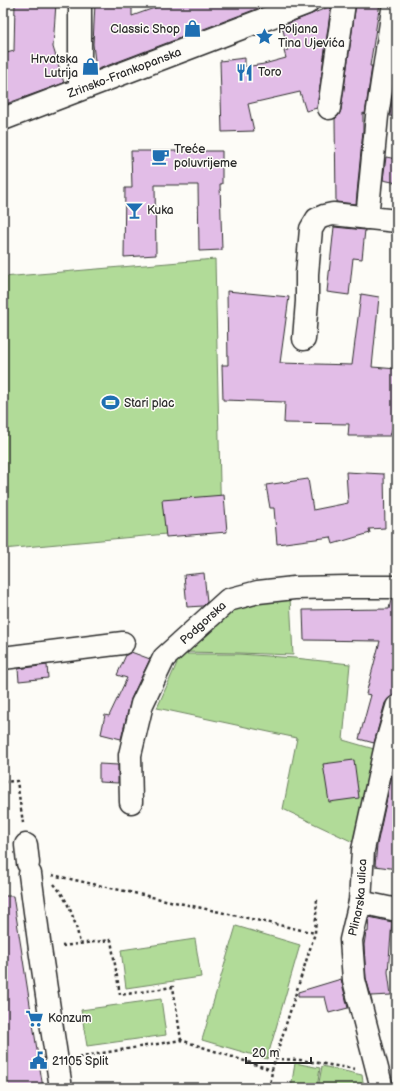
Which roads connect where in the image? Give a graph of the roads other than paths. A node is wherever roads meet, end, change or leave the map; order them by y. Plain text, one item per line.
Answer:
1 (80, 3) edge
2 (306, 3) edge
3 (344, 3) edge
4 (394, 3) edge
5 (80, 89) junction
6 (329, 108) dead end
7 (3, 119) edge
8 (367, 218) junction
9 (397, 221) edge
10 (304, 340) dead end
11 (397, 587) edge
12 (124, 643) dead end
13 (3, 658) edge
14 (397, 707) edge
15 (131, 802) dead end
16 (32, 864) road end
17 (360, 902) junction
18 (397, 910) edge
19 (380, 1080) edge
20 (61, 1088) edge

1 - 5 street
2 - 5 street, Zrinsko-Frankopanska
3 - 6 street
4 - 8 street
5 - 7 street, Zrinsko-Frankopanska
8 - 9 street
8 - 10 street
11 - 15 street, Podgorska
12 - 13 street
14 - 17 street, Plinarska ulica
16 - 20 street
17 - 18 street
17 - 19 street, Plinarska ulica

